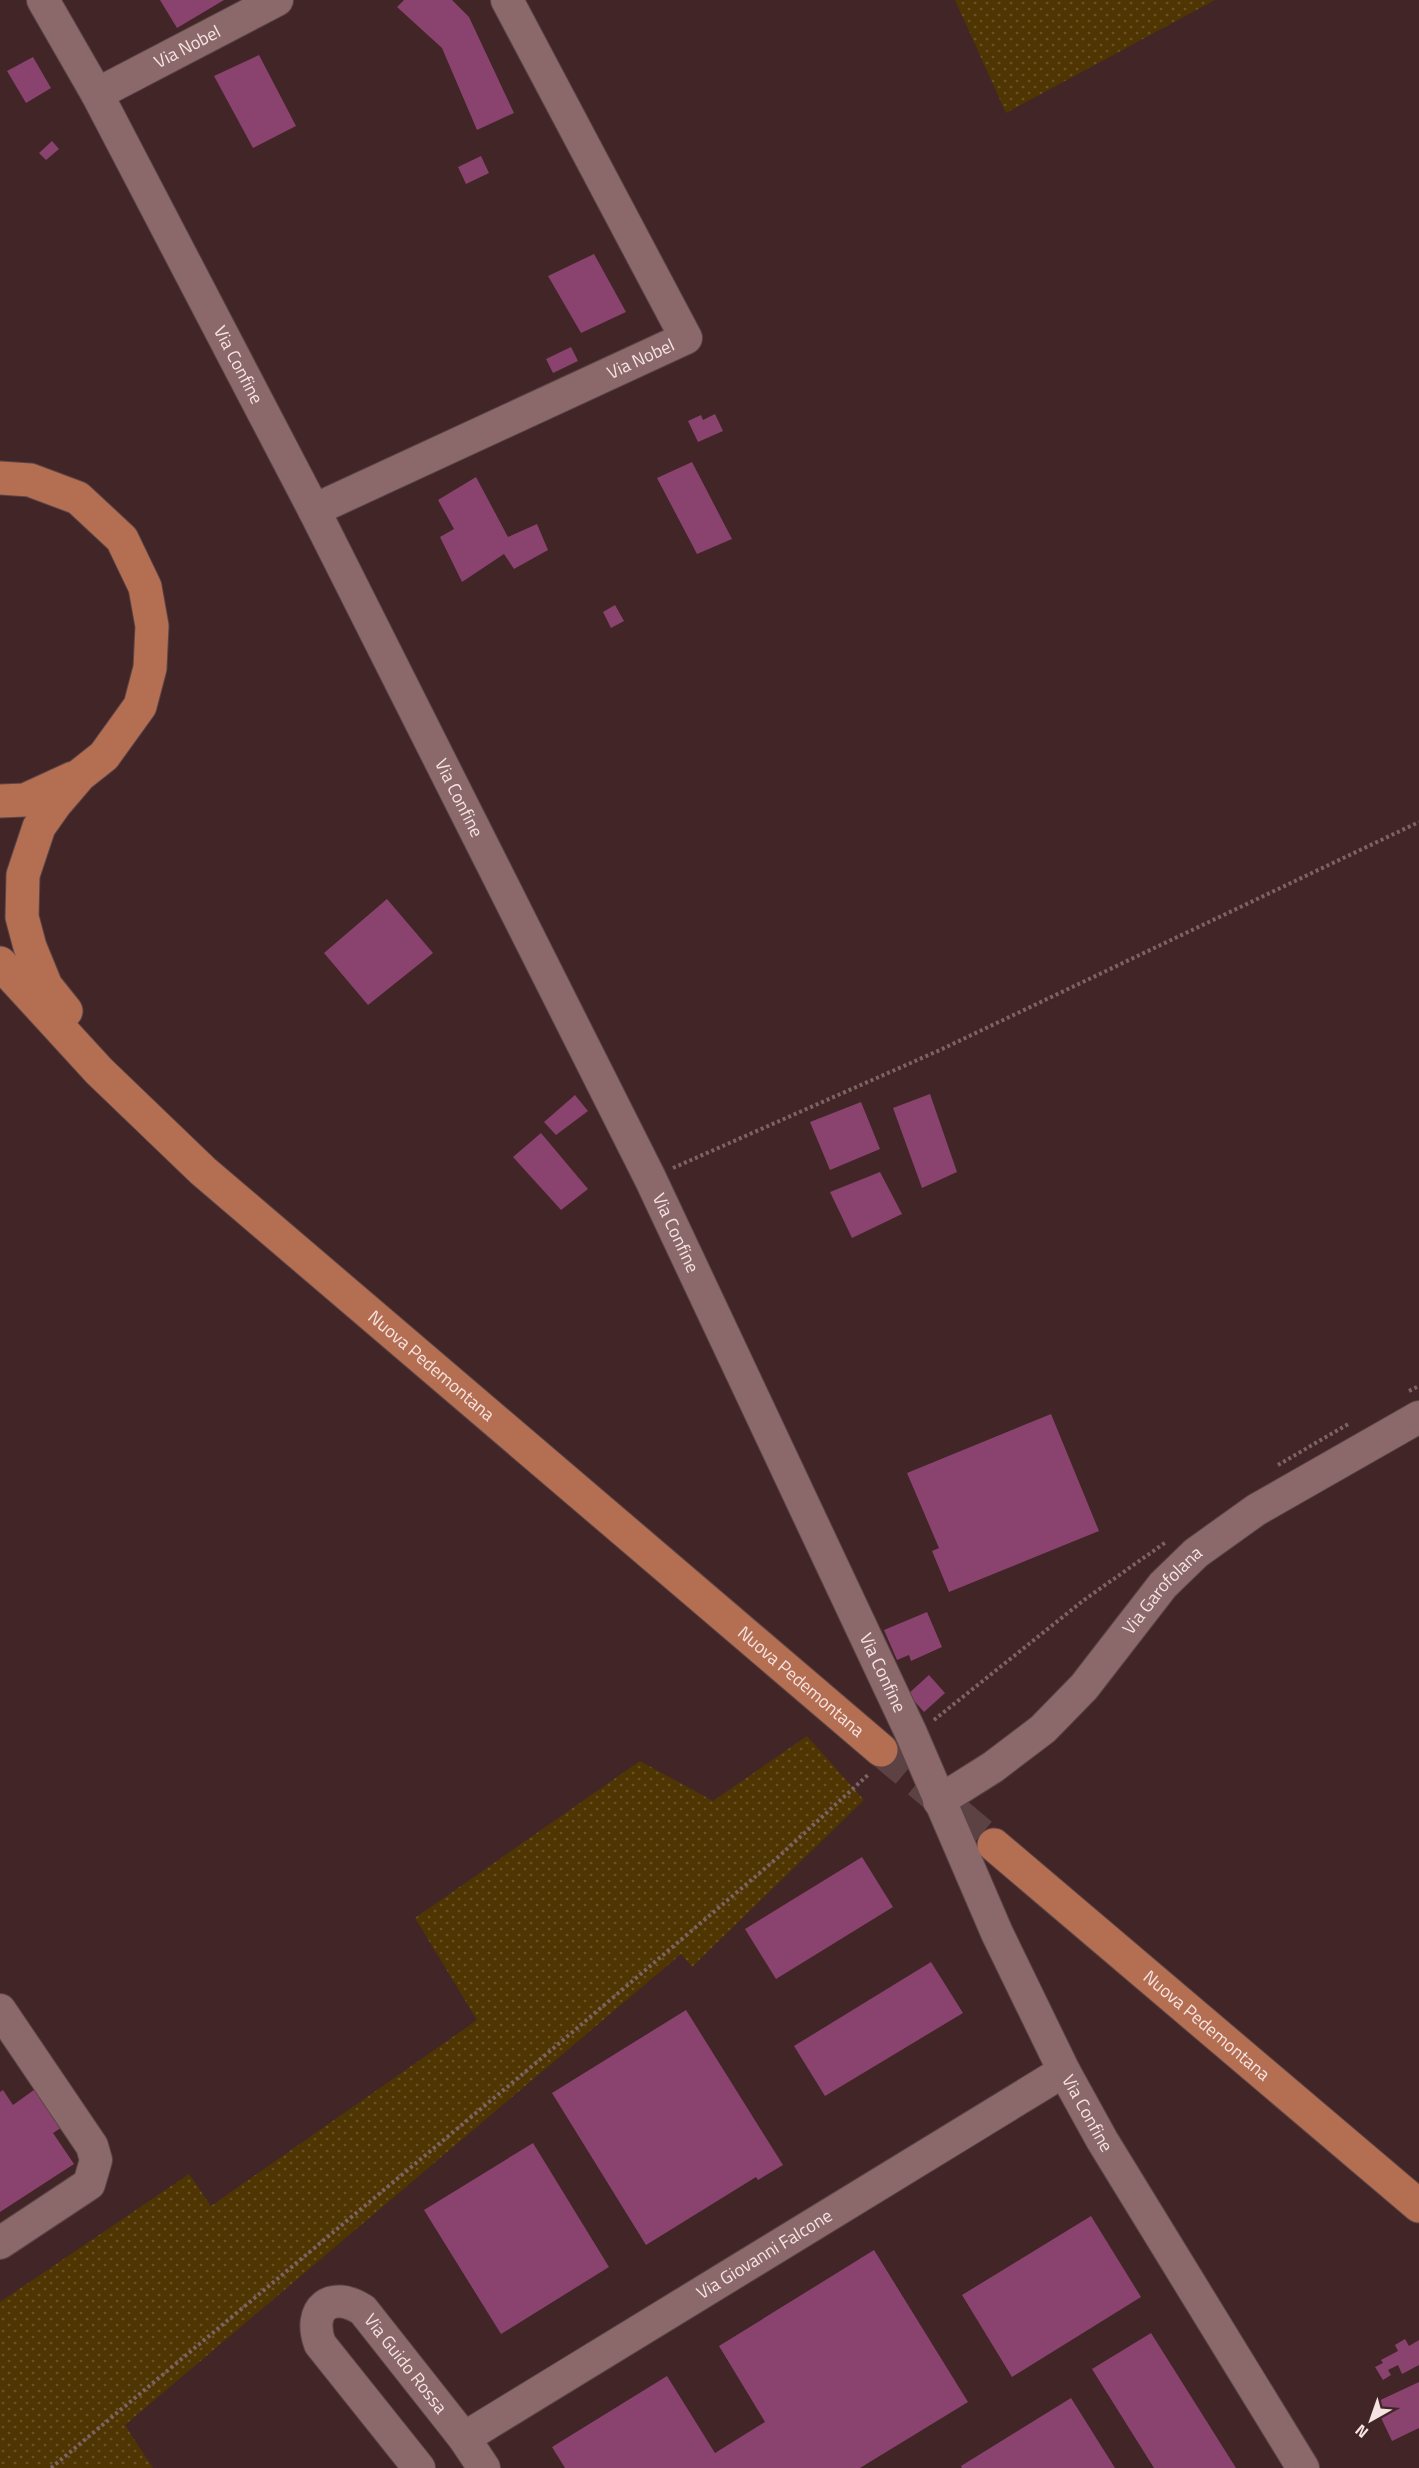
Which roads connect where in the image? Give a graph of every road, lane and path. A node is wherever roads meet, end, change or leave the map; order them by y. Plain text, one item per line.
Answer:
1 (43, 0) edge
2 (276, 0) edge
3 (507, 0) edge
4 (97, 94) junction
5 (0, 478) edge
6 (314, 510) junction
7 (80, 775) junction
8 (0, 801) edge
9 (1419, 822) edge
10 (0, 963) edge
11 (0, 987) edge
12 (159, 1131) junction
13 (650, 1178) junction
14 (422, 1361) junction
15 (1419, 1417) edge
16 (877, 1760) joint
17 (939, 1802) junction
18 (994, 1845) tunnel mouth
19 (0, 2010) edge
20 (1064, 2071) junction
21 (1419, 2206) edge
22 (0, 2243) edge
23 (464, 2438) junction
24 (51, 2468) edge
25 (419, 2468) edge
26 (484, 2468) edge
27 (1303, 2468) edge

1 - 4 street, Via Confine
2 - 4 street, Via Nobel
3 - 6 street, Via Nobel
4 - 6 street, Via Confine
5 - 7 main road
6 - 13 street, Via Confine
7 - 8 main road
7 - 14 main road
9 - 13 path
10 - 12 main road, Nuova Pedemontana
11 - 12 main road
12 - 14 main road, Nuova Pedemontana
13 - 17 street, Via Confine
14 - 16 main road, Nuova Pedemontana
15 - 17 street, Via Garofolana
16 - 24 path
17 - 20 street, Via Confine
18 - 21 main road, Nuova Pedemontana
19 - 22 street
20 - 23 street, Via Giovanni Falcone
20 - 27 street, Via Confine
23 - 25 street, Via Guido Rossa
23 - 26 street, Via Guido Rossa

